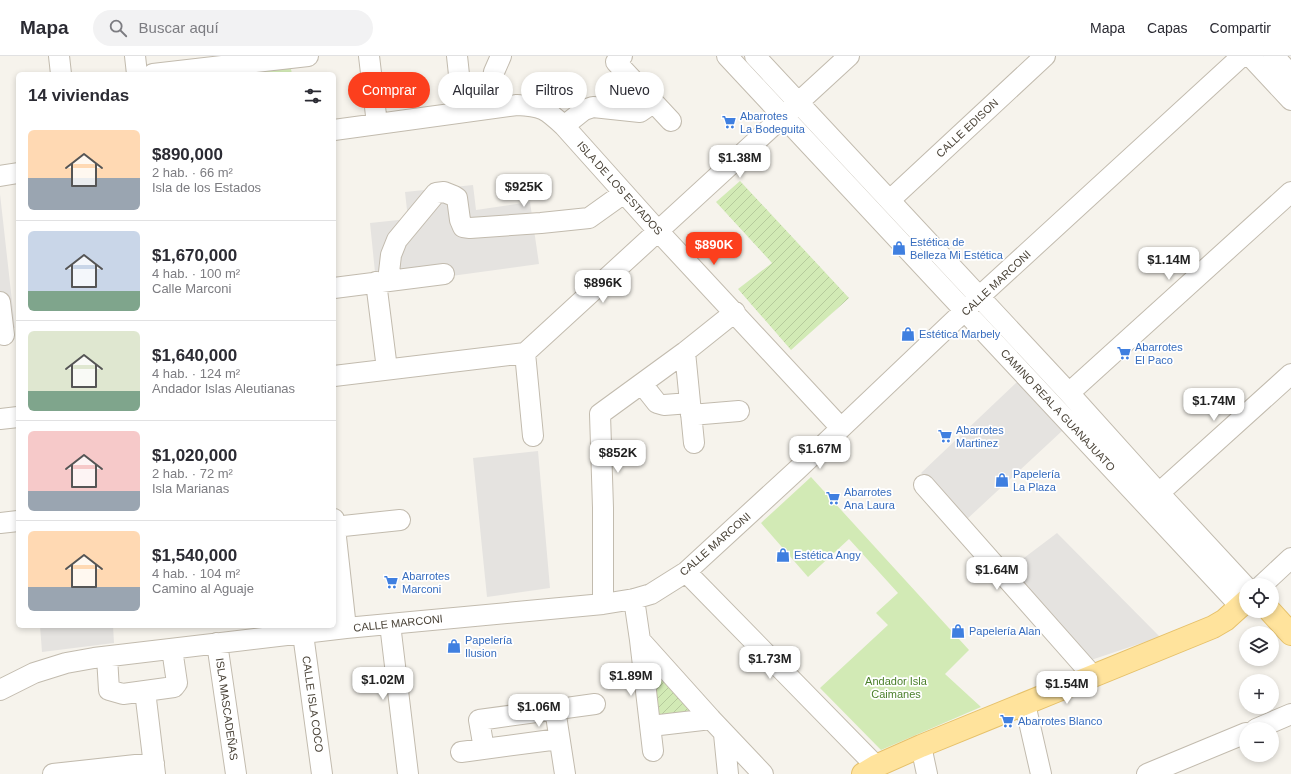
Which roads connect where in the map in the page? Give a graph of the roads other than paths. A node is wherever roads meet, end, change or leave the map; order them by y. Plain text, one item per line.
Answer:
1 (60, 56) edge
2 (135, 56) edge
3 (308, 56) edge
4 (369, 56) edge
5 (457, 56) edge
6 (501, 56) edge
7 (622, 56) edge
8 (727, 56) edge
9 (755, 56) edge
10 (849, 56) edge
11 (1045, 56) edge
12 (1242, 56) edge
13 (1250, 56) edge
14 (1274, 56) edge
15 (61, 72) edge
16 (137, 72) edge
17 (170, 72) edge
18 (494, 72) edge
19 (625, 72) edge
20 (1291, 75) edge
21 (1291, 100) edge
22 (799, 103) junction
23 (513, 105) edge
24 (595, 107) edge
25 (486, 108) edge
26 (602, 108) edge
27 (645, 108) edge
28 (658, 108) edge
29 (463, 112) junction
30 (785, 116) junction
31 (670, 121) dead end
32 (377, 124) junction
33 (564, 126) junction
34 (336, 130) edge
35 (16, 174) edge
36 (0, 176) edge
37 (624, 192) junction
38 (1291, 192) edge
39 (890, 200) junction
40 (659, 232) junction
41 (444, 274) dead end
42 (382, 281) junction
43 (336, 288) edge
44 (979, 297) junction
45 (0, 302) edge
46 (965, 311) junction
47 (735, 312) junction
48 (7, 334) edge
49 (685, 352) junction
50 (525, 353) junction
51 (387, 369) junction
52 (1291, 374) edge
53 (336, 376) edge
54 (642, 384) junction
55 (1070, 393) junction
56 (691, 409) junction
57 (739, 411) dead end
58 (16, 417) edge
59 (0, 419) edge
60 (841, 428) junction
61 (533, 436) dead end
62 (694, 443) dead end
63 (924, 485) dead end
64 (1159, 493) junction
65 (400, 520) dead end
66 (16, 521) edge
67 (0, 523) edge
68 (336, 524) edge
69 (336, 541) edge
70 (1291, 558) edge
71 (686, 572) junction
72 (1270, 578) edge
73 (1239, 593) edge
74 (1239, 594) edge
75 (634, 599) junction
76 (603, 604) junction
77 (1239, 606) edge
78 (1276, 618) edge
79 (390, 624) junction
80 (346, 628) junction
81 (270, 632) edge
82 (303, 634) junction
83 (1291, 634) edge
84 (640, 640) junction
85 (217, 643) junction
86 (172, 649) junction
87 (106, 657) junction
88 (1093, 676) junction
89 (0, 689) edge
90 (145, 691) junction
91 (595, 704) dead end
92 (1025, 704) junction
93 (555, 709) junction
94 (1291, 714) edge
95 (710, 719) junction
96 (1272, 722) edge
97 (651, 726) junction
98 (724, 734) junction
99 (1239, 736) edge
100 (559, 739) junction
101 (921, 746) junction
102 (484, 749) junction
103 (653, 751) dead end
104 (462, 752) dead end
105 (155, 768) edge
106 (869, 770) edge
107 (64, 773) edge
108 (1151, 773) edge
109 (236, 774) edge
110 (322, 774) edge
111 (408, 774) edge
112 (565, 774) edge
113 (728, 774) edge
114 (763, 774) edge
115 (927, 774) edge
116 (1041, 774) edge

1 - 15 street
2 - 16 street
3 - 17 street
4 - 32 street
5 - 29 street
6 - 18 street
7 - 19 street
8 - 30 street, CAMINO REAL A GUANAJUATO
9 - 22 street, CAMINO REAL A GUANAJUATO
10 - 22 street
11 - 39 street, CALLE EDISON
12 - 44 street, CALLE MARCONI
13 - 21 street
14 - 20 street
22 - 30 street
22 - 39 street, CAMINO REAL A GUANAJUATO
23 - 33 street, ISLA DE LOS ESTADOS
24 - 33 street
25 - 29 street, ISLA DE LOS ESTADOS
26 - 27 street
28 - 31 street
29 - 32 street, ISLA DE LOS ESTADOS
30 - 40 street
30 - 46 street, CAMINO REAL A GUANAJUATO
32 - 34 street, ISLA DE LOS ESTADOS
33 - 37 street, ISLA DE LOS ESTADOS
35 - 36 street
37 - 40 street, ISLA DE LOS ESTADOS
37 - 42 street
38 - 55 street
39 - 44 street, CAMINO REAL A GUANAJUATO
40 - 47 street, ISLA DE LOS ESTADOS
40 - 50 street
41 - 42 street
42 - 43 street
42 - 51 street
44 - 46 street, CALLE MARCONI
44 - 55 street, CAMINO REAL A GUANAJUATO
45 - 48 street
46 - 60 street, CALLE MARCONI
46 - 74 street, CAMINO REAL A GUANAJUATO
47 - 49 street
47 - 60 street, ISLA DE LOS ESTADOS
49 - 54 street
49 - 56 street
50 - 51 street
50 - 61 street
51 - 53 street
52 - 64 street
54 - 56 street
54 - 76 street
55 - 64 street, CAMINO REAL A GUANAJUATO
56 - 57 street
56 - 62 street
58 - 59 street
60 - 71 street, CALLE MARCONI
63 - 88 street
64 - 73 street, CAMINO REAL A GUANAJUATO
65 - 68 street
66 - 67 street
69 - 80 street
70 - 72 street
71 - 75 street, CALLE MARCONI
71 - 106 street
75 - 76 street, CALLE MARCONI
75 - 84 street
76 - 79 street, CALLE MARCONI
77 - 88 main road
78 - 83 main road
79 - 80 street, CALLE MARCONI
79 - 111 street
80 - 82 street, CALLE MARCONI
81 - 82 street, CALLE MARCONI
81 - 85 street, CALLE MARCONI
82 - 110 street, CALLE ISLA COCO
84 - 95 street
84 - 97 street
85 - 86 street, CALLE MARCONI
85 - 109 street, ISLA MASCADEÑAS
86 - 87 street, CALLE MARCONI
86 - 90 street
87 - 89 street, CALLE MARCONI
87 - 90 street
88 - 92 main road
90 - 105 street
91 - 93 street
92 - 101 main road
92 - 116 street
93 - 100 street
93 - 102 street
94 - 96 street
95 - 97 street
95 - 98 street
97 - 103 street
98 - 113 street
98 - 114 street
99 - 108 street
100 - 102 street
100 - 112 street
101 - 106 main road
101 - 115 street
102 - 104 street
105 - 107 street

